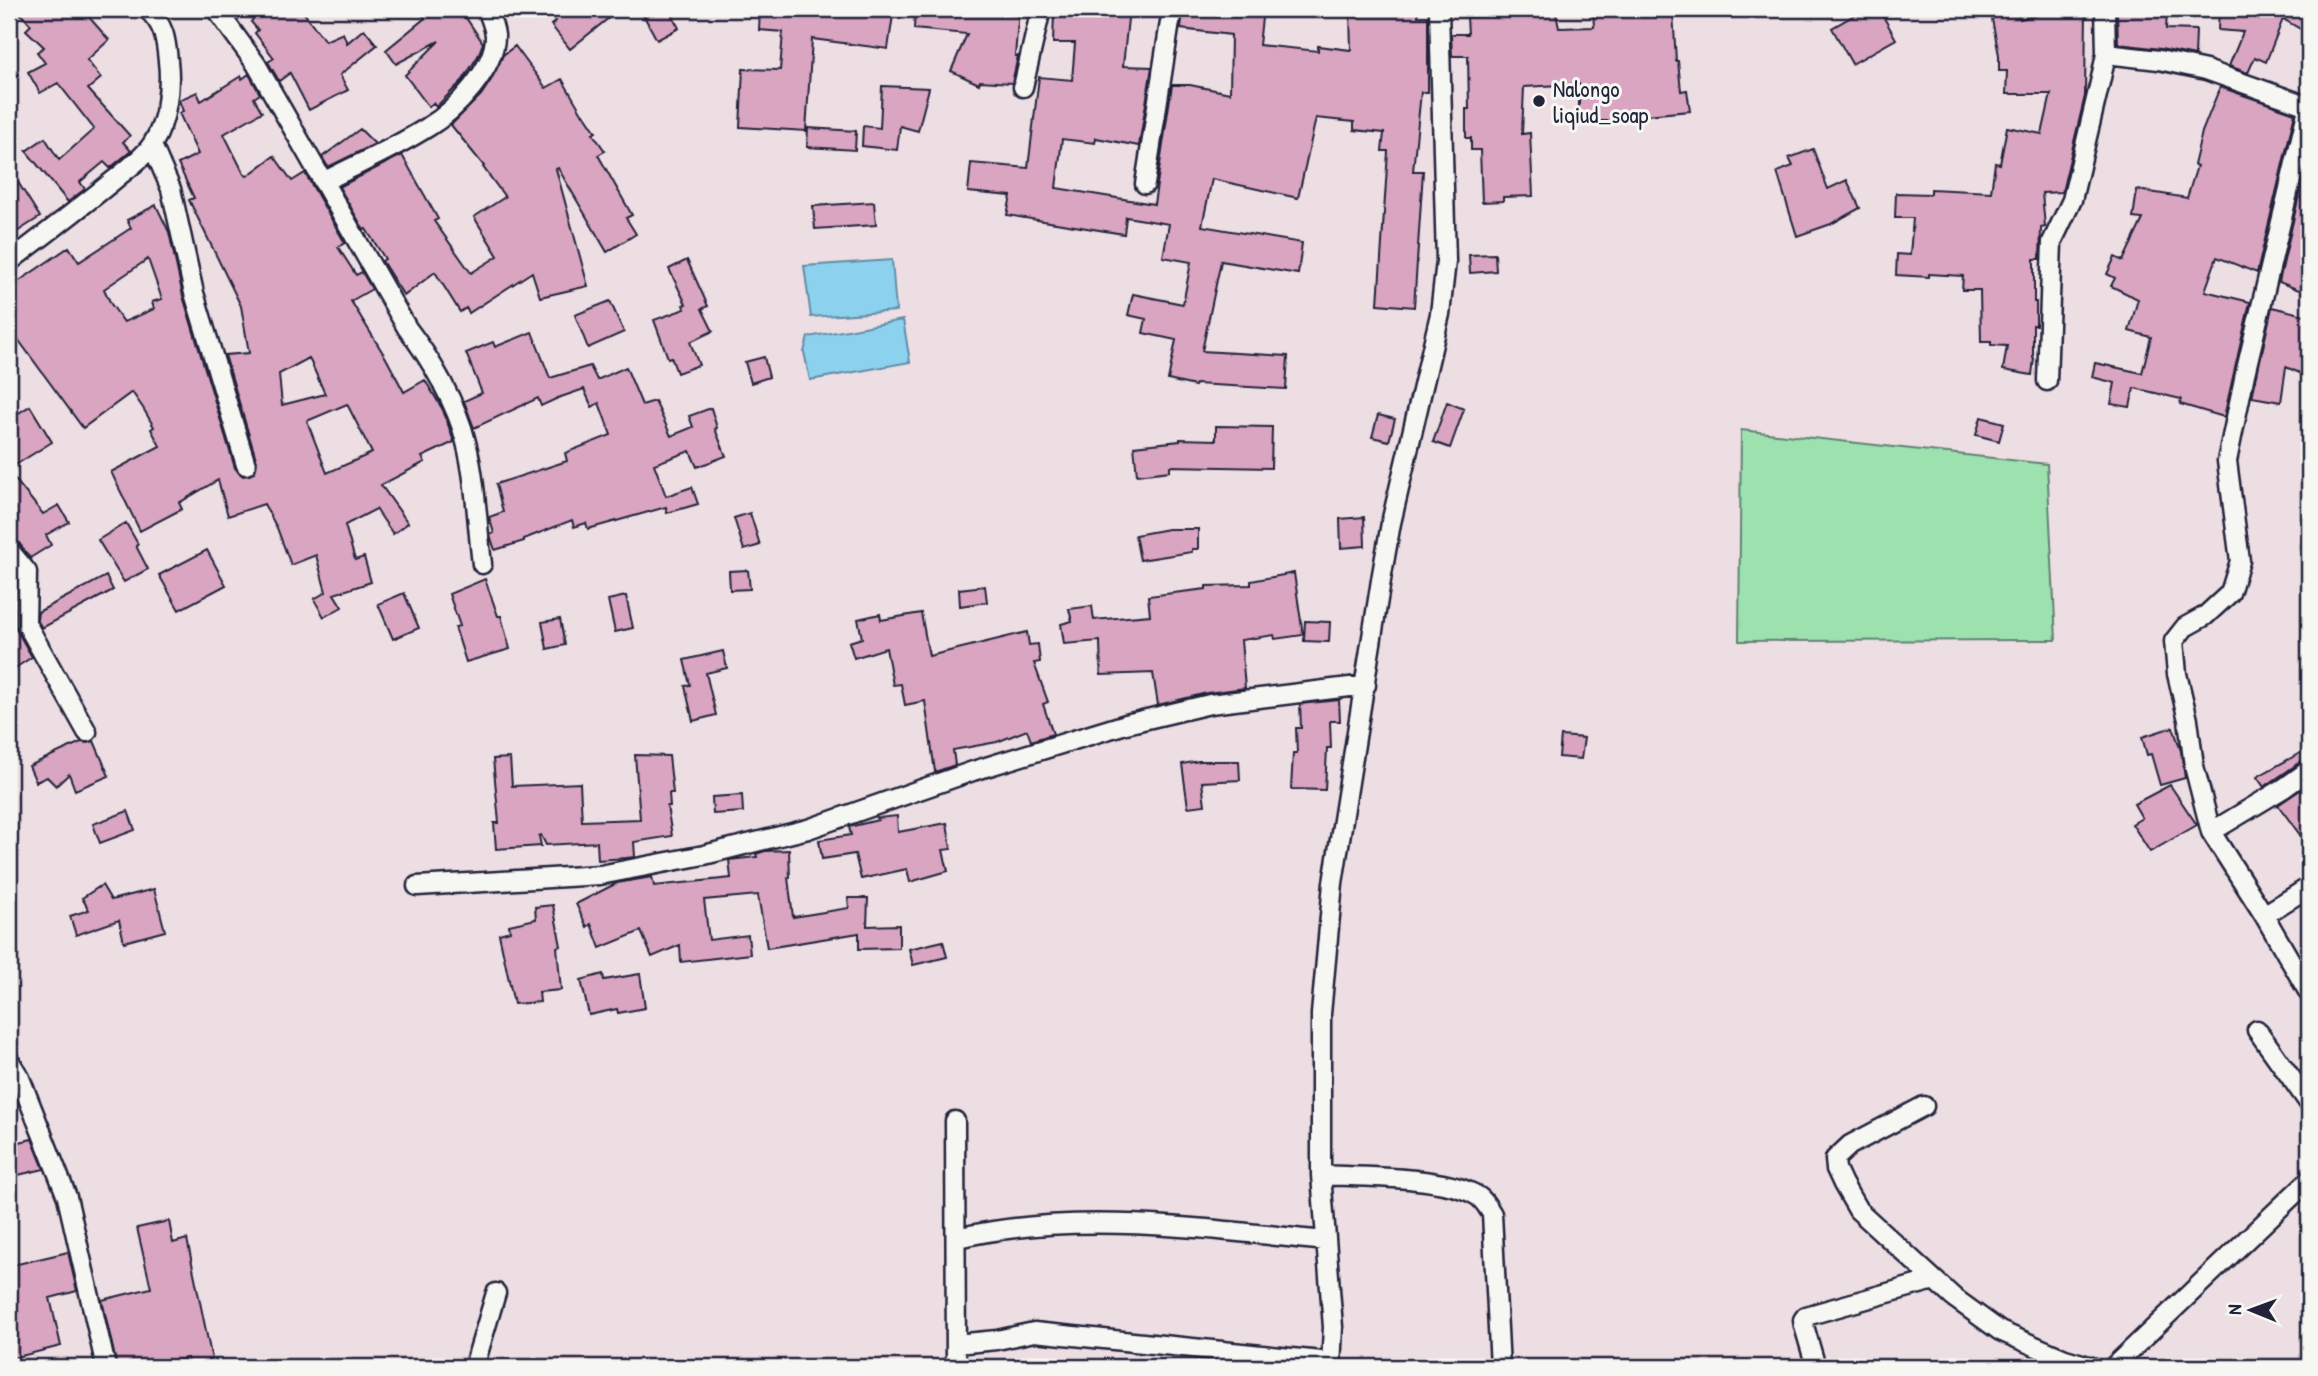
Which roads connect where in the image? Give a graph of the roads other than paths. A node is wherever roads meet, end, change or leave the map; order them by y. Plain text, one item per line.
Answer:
1 (147, 9) edge
2 (216, 9) edge
3 (487, 9) edge
4 (1041, 9) edge
5 (1172, 9) edge
6 (1439, 9) edge
7 (2105, 9) edge
8 (2106, 54) junction
9 (1023, 86) dead end
10 (2309, 105) edge
11 (152, 145) junction
12 (323, 182) junction
13 (1144, 184) dead end
14 (9, 262) edge
15 (2047, 381) dead end
16 (246, 465) dead end
17 (9, 550) edge
18 (482, 564) dead end
19 (1366, 685) junction
20 (87, 732) dead end
21 (2309, 770) edge
22 (2210, 832) junction
23 (417, 886) dead end
24 (2309, 887) edge
25 (2264, 915) junction
26 (2309, 993) edge
27 (2257, 1030) dead end
28 (9, 1060) edge
29 (2309, 1103) edge
30 (1924, 1106) dead end
31 (955, 1121) dead end
32 (1321, 1175) junction
33 (2309, 1180) edge
34 (957, 1238) junction
35 (1326, 1241) junction
36 (1934, 1280) junction
37 (496, 1293) dead end
38 (956, 1344) junction
39 (1331, 1365) edge
40 (106, 1367) edge
41 (474, 1367) edge
42 (956, 1367) edge
43 (1500, 1367) edge
44 (1815, 1367) edge
45 (2092, 1367) edge
46 (2113, 1367) edge

1 - 11 street
2 - 12 street
3 - 12 street
4 - 9 street
5 - 13 street
6 - 19 street
7 - 8 street
8 - 10 street
8 - 15 street
10 - 22 street
11 - 14 street
11 - 16 street
12 - 18 street
17 - 20 street
19 - 23 street
19 - 32 street
21 - 22 street
22 - 25 street
24 - 25 street
25 - 26 street
27 - 29 street
28 - 40 street
30 - 36 street
31 - 34 street
32 - 35 street
32 - 43 street
33 - 46 street
34 - 35 street
34 - 38 street
35 - 39 street
36 - 44 street
36 - 45 street
37 - 41 street
38 - 39 street
38 - 42 street

